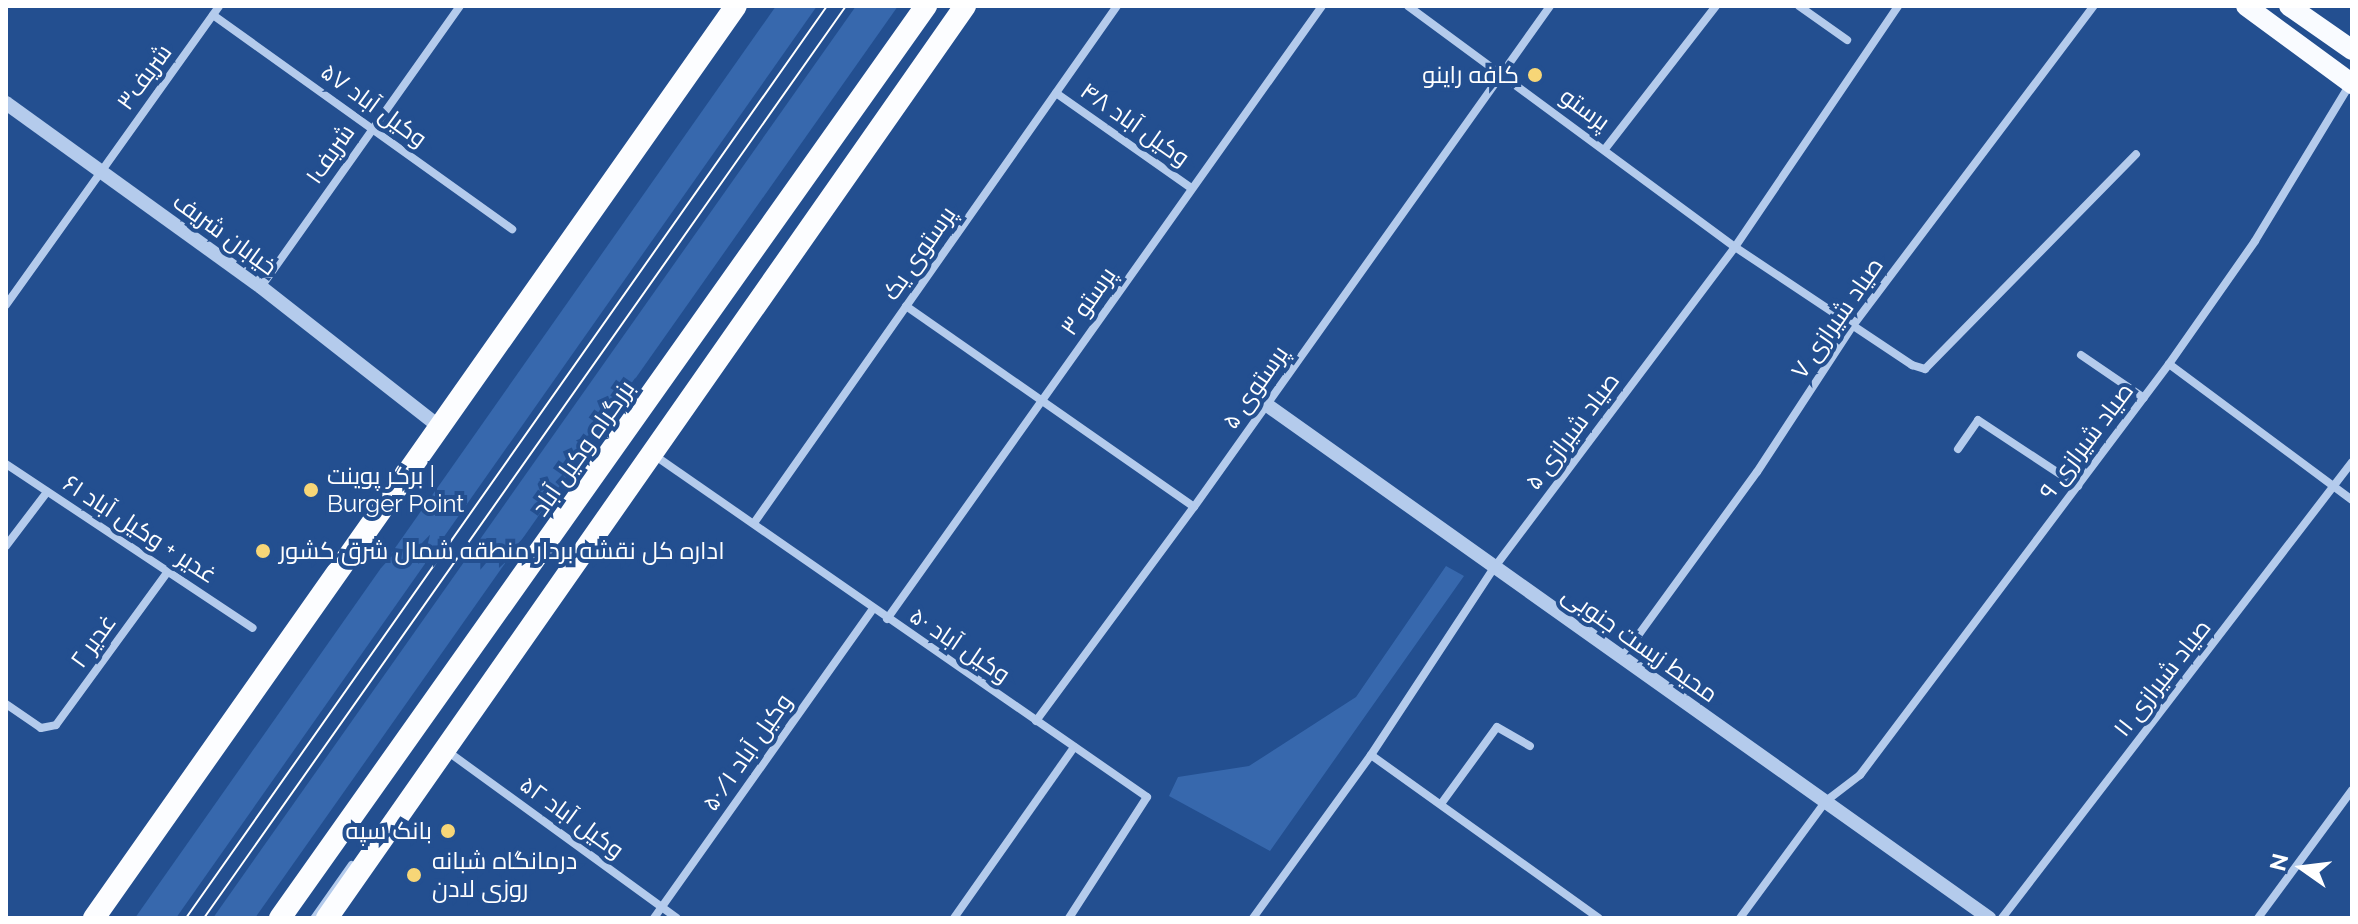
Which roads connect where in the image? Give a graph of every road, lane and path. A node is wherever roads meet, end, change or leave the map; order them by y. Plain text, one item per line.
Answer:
1 (219, 6) edge
2 (460, 6) edge
3 (736, 6) edge
4 (926, 6) edge
5 (965, 6) edge
6 (1117, 6) edge
7 (1322, 6) edge
8 (1408, 6) edge
9 (1550, 6) edge
10 (1716, 6) edge
11 (1799, 6) edge
12 (1898, 6) edge
13 (2094, 6) edge
14 (2246, 6) edge
15 (2289, 6) edge
16 (213, 15) junction
17 (1847, 40) dead end
18 (2352, 50) edge
19 (1503, 73) junction
20 (2351, 83) edge
21 (1056, 93) junction
22 (6, 103) edge
23 (373, 129) junction
24 (1605, 149) junction
25 (2136, 154) dead end
26 (101, 170) junction
27 (1191, 188) junction
28 (512, 229) dead end
29 (1735, 247) junction
30 (261, 287) junction
31 (6, 305) edge
32 (906, 306) junction
33 (1854, 324) junction
34 (2081, 355) dead end
35 (2169, 364) junction
36 (2144, 398) junction
37 (1042, 401) junction
38 (1267, 405) junction
39 (441, 428) junction
40 (1958, 449) dead end
41 (650, 453) junction
42 (2352, 462) edge
43 (6, 464) edge
44 (2078, 486) junction
45 (2336, 487) junction
46 (47, 492) junction
47 (619, 498) junction
48 (2352, 500) edge
49 (1194, 507) junction
50 (754, 523) junction
51 (559, 527) junction
52 (6, 546) edge
53 (1494, 568) junction
54 (166, 574) junction
55 (872, 610) junction
56 (887, 619) junction
57 (253, 628) dead end
58 (1621, 659) junction
59 (6, 704) edge
60 (1036, 721) junction
61 (1530, 746) dead end
62 (1074, 747) junction
63 (443, 748) junction
64 (1371, 755) junction
65 (2352, 790) edge
66 (1826, 801) junction
67 (1441, 804) junction
68 (353, 862) dead end
69 (662, 907) junction
70 (94, 918) edge
71 (280, 918) edge
72 (313, 918) edge
73 (327, 918) edge
74 (654, 918) edge
75 (677, 918) edge
76 (954, 918) edge
77 (1069, 918) edge
78 (1253, 918) edge
79 (1599, 918) edge
80 (1740, 918) edge
81 (1989, 918) edge
82 (2002, 918) edge
83 (2258, 918) edge

1 - 16 street, شریف٣
2 - 23 street, شریف١
3 - 39 highway
4 - 51 highway, بزرگراه وکیل آباد
5 - 41 highway
6 - 21 street, پرستوی یک
7 - 27 street, پرستو ۳
8 - 19 street, پرستو
9 - 19 street, پرستوی ۵
10 - 24 street
11 - 17 street
12 - 29 street, صیاد شیرازی ۵
13 - 33 street, صیاد شیرازی ۷
14 - 20 main road
15 - 18 main road
16 - 23 street, ۵۷ وکیل آباد
16 - 26 street, شریف٣
19 - 24 street, پرستو
19 - 38 street, پرستوی ۵
20 - 35 street, صیاد شیرازی ۹
21 - 27 street, ۴۸ وکیل آباد
21 - 32 street, پرستوی یک
22 - 26 street, خیابان شریف
23 - 28 street, ۵۷ وکیل آباد
23 - 30 street, شریف١
24 - 29 street, پرستو
25 - 33 street, پرستو
26 - 30 street, خیابان شریف
26 - 31 street, شریف٣
27 - 37 street, پرستو ۳
29 - 33 street, پرستو
29 - 53 street, صیاد شیرازی ۵
30 - 39 street, خیابان شریف
32 - 37 street
32 - 50 street, پرستوی یک
33 - 58 street, صیاد شیرازی ۷
34 - 36 street
35 - 36 street, صیاد شیرازی ۹
35 - 45 street
36 - 44 street, صیاد شیرازی ۹
37 - 49 street
37 - 56 street, پرستو ۳
38 - 49 street, پرستوی ۵
38 - 53 street, محیط زیست جنوبی
39 - 70 highway
40 - 44 street
41 - 47 highway
41 - 50 street, ۵۰ وکیل آباد
42 - 45 street, صیاد شیرازی ۱۱
43 - 46 street, غدیر + وکیل آباد ۶۱
44 - 66 street, صیاد شیرازی ۹
45 - 48 street
45 - 82 street, صیاد شیرازی ۱۱
46 - 52 street
46 - 54 street, غدیر + وکیل آباد ۶۱
47 - 51 highway
47 - 63 highway
49 - 60 street, پرستوی ۵
50 - 55 street, ۵۰ وکیل آباد
51 - 71 highway, بزرگراه وکیل آباد
53 - 58 street, محیط زیست جنوبی
53 - 64 street, صیاد شیرازی ۵
54 - 57 street, غدیر + وکیل آباد ۶۱
54 - 59 street, غدیر ۲
55 - 56 street, ۵۰ وکیل آباد
55 - 69 street, وکیل آباد ۵۰/۱
56 - 60 street, ۵۰ وکیل آباد
58 - 66 street, محیط زیست جنوبی
60 - 62 street, ۵۰ وکیل آباد
61 - 67 street
62 - 76 street
62 - 77 street, ۵۰ وکیل آباد
63 - 69 street, ۵۲ وکیل آباد
63 - 73 highway
64 - 67 street
64 - 78 street, صیاد شیرازی ۵
65 - 83 street
66 - 80 street, صیاد شیرازی ۹
66 - 81 street, محیط زیست جنوبی
67 - 79 street
68 - 72 street
69 - 74 street, وکیل آباد ۵۰/۱
69 - 75 street, ۵۲ وکیل آباد

